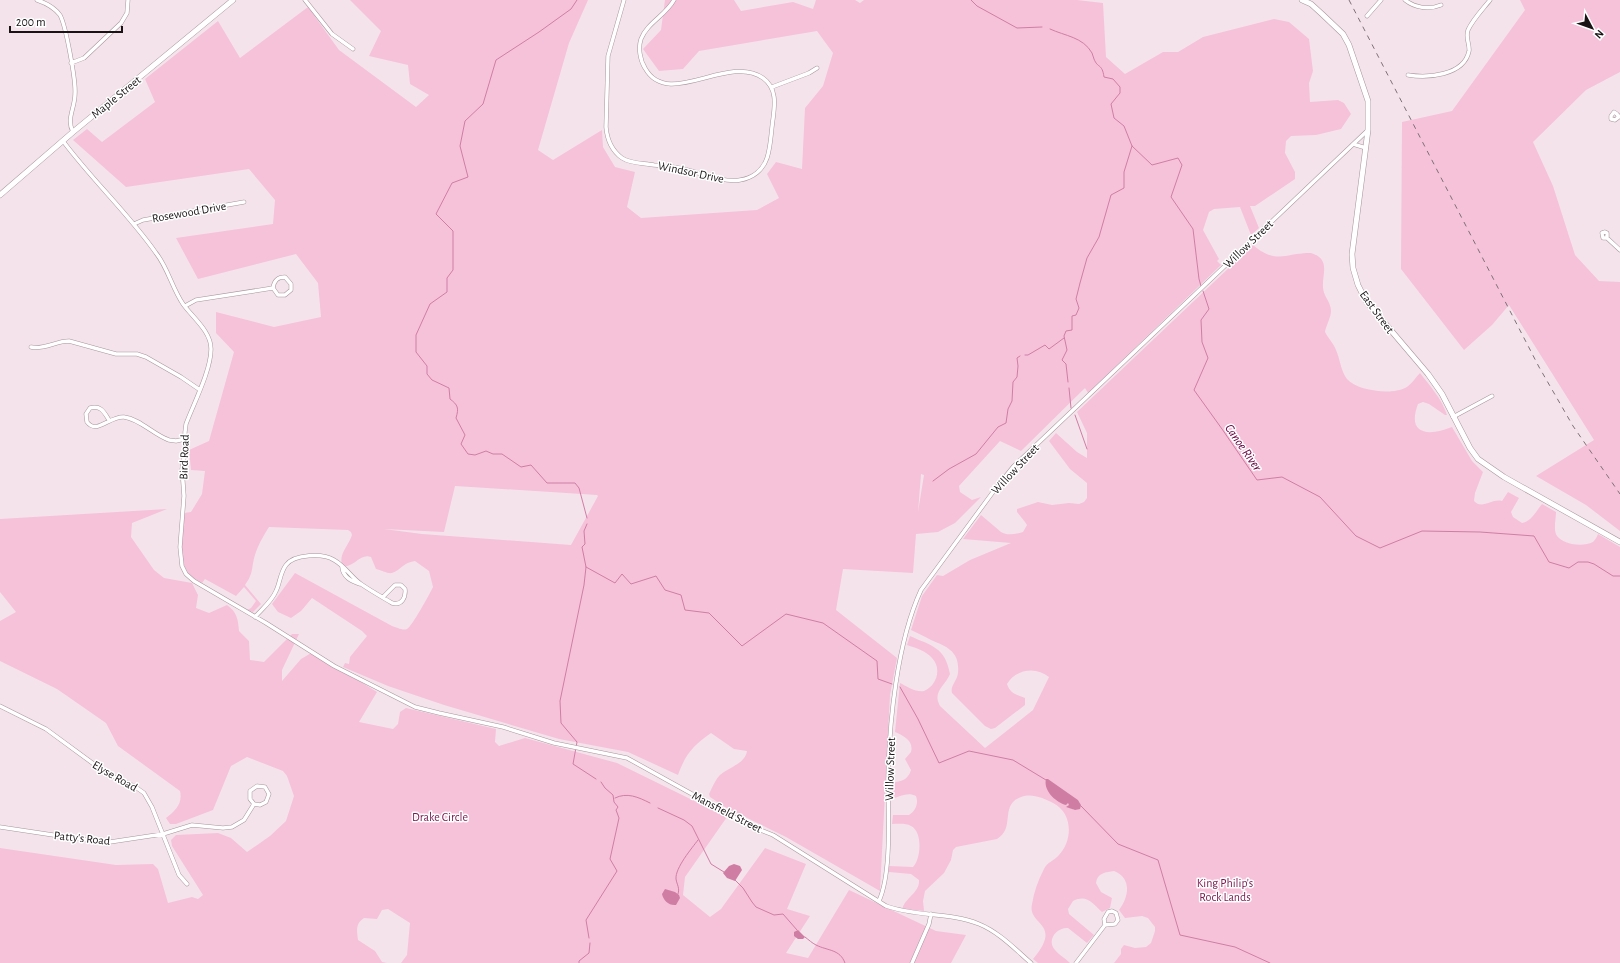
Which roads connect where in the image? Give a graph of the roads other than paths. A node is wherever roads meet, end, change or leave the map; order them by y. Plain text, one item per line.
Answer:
1 (37, 0) edge
2 (128, 0) edge
3 (233, 0) edge
4 (305, 0) edge
5 (624, 0) edge
6 (674, 0) edge
7 (1381, 0) edge
8 (1406, 0) edge
9 (1490, 0) edge
10 (1305, 1) edge
11 (1440, 5) dead end
12 (1367, 16) dead end
13 (353, 49) dead end
14 (71, 63) junction
15 (817, 68) dead end
16 (1408, 75) dead end
17 (772, 87) junction
18 (1368, 130) junction
19 (73, 132) junction
20 (63, 141) junction
21 (1353, 144) junction
22 (1366, 148) junction
23 (0, 195) edge
24 (244, 202) dead end
25 (134, 224) junction
26 (1607, 238) dead end
27 (1620, 250) edge
28 (273, 288) junction
29 (185, 306) junction
30 (31, 347) dead end
31 (200, 390) junction
32 (1492, 396) dead end
33 (1453, 417) junction
34 (109, 420) junction
35 (185, 439) junction
36 (1620, 542) edge
37 (383, 597) junction
38 (255, 617) junction
39 (402, 701) joint
40 (0, 706) edge
41 (254, 804) junction
42 (0, 827) edge
43 (163, 834) junction
44 (187, 884) dead end
45 (879, 901) junction
46 (931, 914) junction
47 (1105, 925) junction
48 (912, 963) edge
49 (1032, 963) edge
50 (1076, 963) edge

1 - 14 street
2 - 14 street
3 - 19 street, Maple Street
4 - 13 street
5 - 17 street, Windsor Drive
6 - 17 street
7 - 12 street
8 - 11 street
9 - 16 street
10 - 18 street, East Street
14 - 19 street
15 - 17 street
18 - 21 street, Willow Street
18 - 22 street, East Street
19 - 20 street, Maple Street
20 - 23 street, Maple Street
20 - 25 street, Bird Road
21 - 22 street
21 - 45 street, Willow Street
22 - 33 street, East Street
24 - 25 street, Rosewood Drive
25 - 29 street, Bird Road
26 - 27 street
28 - 28 street
28 - 29 street
29 - 31 street, Bird Road
30 - 31 street
31 - 35 street, Bird Road
32 - 33 street
33 - 36 street, East Street
34 - 34 street
34 - 35 street
35 - 38 street, Bird Road
37 - 37 street
37 - 38 street
38 - 39 street, Bird Road
39 - 45 street, Mansfield Street
40 - 43 street, Elyse Road
41 - 41 street
41 - 43 street, Patty's Road
42 - 43 street, Patty's Road
43 - 44 street, Elyse Road
45 - 46 street, Mansfield Street
46 - 48 street
46 - 49 street, Mansfield Street
47 - 47 street
47 - 50 street

